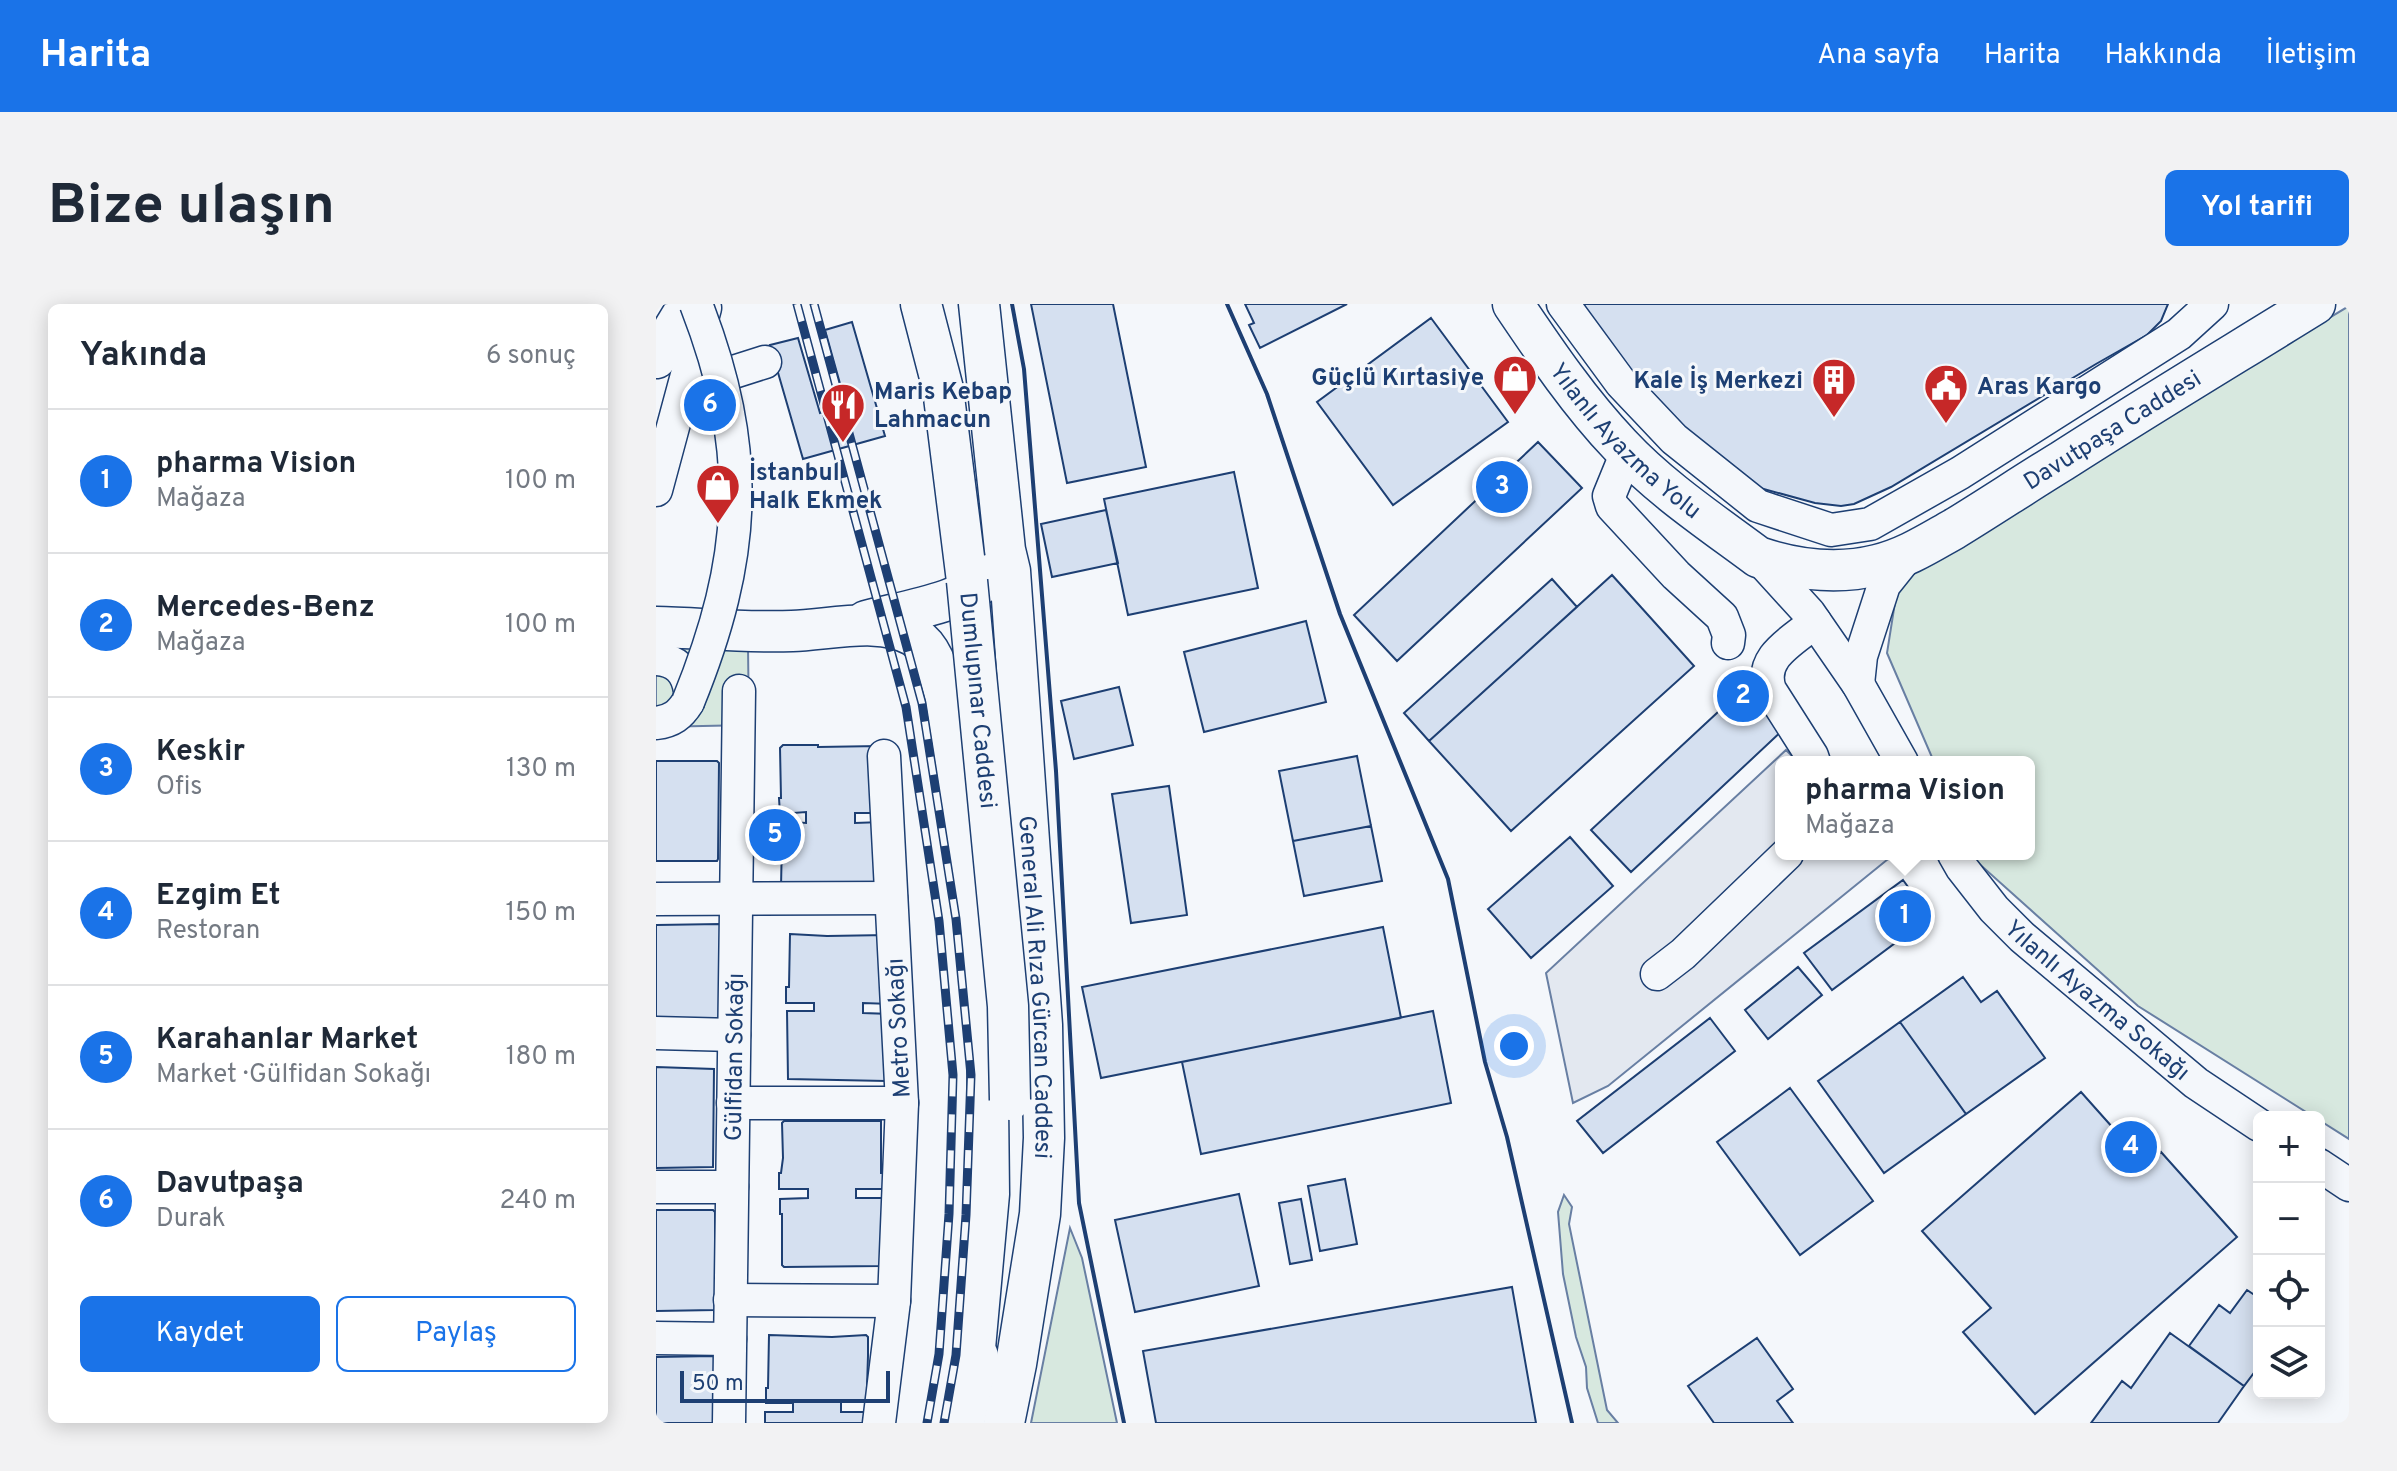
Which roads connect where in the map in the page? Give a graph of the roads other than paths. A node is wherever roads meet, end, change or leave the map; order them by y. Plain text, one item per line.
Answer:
1 (689, 304) edge
2 (696, 304) edge
3 (706, 304) edge
4 (921, 304) edge
5 (979, 304) edge
6 (1513, 304) edge
7 (1563, 304) edge
8 (2212, 304) edge
9 (2295, 308) edge
10 (656, 358) edge
11 (765, 362) dead end
12 (721, 376) junction
13 (1627, 452) junction
14 (656, 490) edge
15 (1005, 550) junction
16 (1908, 555) junction
17 (1758, 557) junction
18 (1815, 622) junction
19 (847, 626) junction
20 (656, 627) edge
21 (1728, 643) dead end
22 (656, 659) edge
23 (1858, 684) junction
24 (739, 691) dead end
25 (689, 696) junction
26 (656, 723) edge
27 (884, 756) dead end
28 (1812, 756) edge
29 (1899, 756) edge
30 (1781, 860) edge
31 (1957, 860) edge
32 (891, 898) junction
33 (656, 899) edge
34 (736, 899) junction
35 (1657, 974) dead end
36 (656, 1033) edge
37 (734, 1035) junction
38 (1010, 1100) joint
39 (733, 1103) junction
40 (902, 1103) junction
41 (2253, 1121) edge
42 (2325, 1169) edge
43 (2349, 1185) edge
44 (656, 1187) edge
45 (732, 1187) junction
46 (730, 1300) junction
47 (894, 1301) junction
48 (656, 1338) edge
49 (730, 1339) junction
50 (972, 1381) junction
51 (729, 1423) edge
52 (879, 1423) edge
53 (964, 1423) edge
54 (1004, 1423) edge

1 - 10 main road
2 - 12 street, bridge
3 - 14 street
4 - 38 main road, Dumlupınar Caddesi, bridge
5 - 15 main road
6 - 13 main road, Yılanlı Ayazma Yolu
7 - 8 street
9 - 16 main road, Davutpaşa Caddesi
11 - 12 street
12 - 25 street, bridge
13 - 17 main road, Yılanlı Ayazma Yolu
13 - 21 street
15 - 19 main road
15 - 54 main road, General Ali Rıza Gürcan Caddesi
16 - 17 main road, Davutpaşa Caddesi
16 - 23 street
17 - 18 street
18 - 23 street
18 - 28 street
19 - 20 main road
19 - 50 main road
22 - 25 street
23 - 29 street
24 - 34 street, Gülfidan Sokağı
25 - 26 street
27 - 32 street, Metro Sokağı
30 - 35 street
31 - 41 street, Yılanlı Ayazma Sokağı
32 - 34 street
32 - 40 street, Metro Sokağı
33 - 34 street
34 - 37 street, Gülfidan Sokağı
36 - 37 street
37 - 39 street, Gülfidan Sokağı
38 - 50 main road, General Ali Rıza Gürcan Caddesi
39 - 40 street
39 - 45 street, Gülfidan Sokağı
40 - 47 street, Metro Sokağı
42 - 43 street
44 - 45 street
45 - 46 street, Gülfidan Sokağı
46 - 47 street
46 - 49 street, Gülfidan Sokağı
47 - 52 street, Metro Sokağı
48 - 49 street
49 - 51 street, Gülfidan Sokağı
50 - 53 main road, General Ali Rıza Gürcan Caddesi

